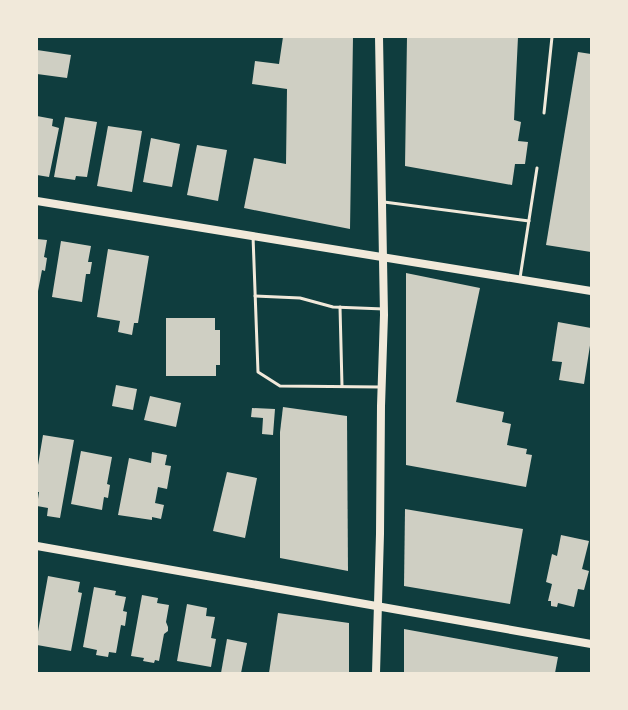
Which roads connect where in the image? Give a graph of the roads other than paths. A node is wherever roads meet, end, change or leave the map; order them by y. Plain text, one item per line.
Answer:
1 (379, 37) edge
2 (552, 37) edge
3 (544, 113) dead end
4 (537, 168) dead end
5 (37, 201) edge
6 (382, 202) junction
7 (529, 221) junction
8 (253, 236) junction
9 (383, 258) junction
10 (519, 280) junction
11 (591, 292) edge
12 (255, 296) junction
13 (340, 307) junction
14 (384, 310) junction
15 (342, 386) junction
16 (382, 386) junction
17 (37, 546) edge
18 (378, 606) junction
19 (591, 644) edge
20 (376, 673) edge

1 - 6 main road
2 - 3 lane
4 - 7 lane
5 - 8 main road
6 - 7 lane
6 - 9 main road
7 - 10 lane
8 - 9 main road
8 - 12 lane
9 - 10 main road
9 - 14 main road
10 - 11 main road
12 - 13 lane
12 - 15 lane
13 - 14 lane
13 - 15 lane
14 - 16 main road
15 - 16 lane
16 - 18 main road
17 - 18 main road
18 - 19 main road
18 - 20 main road

